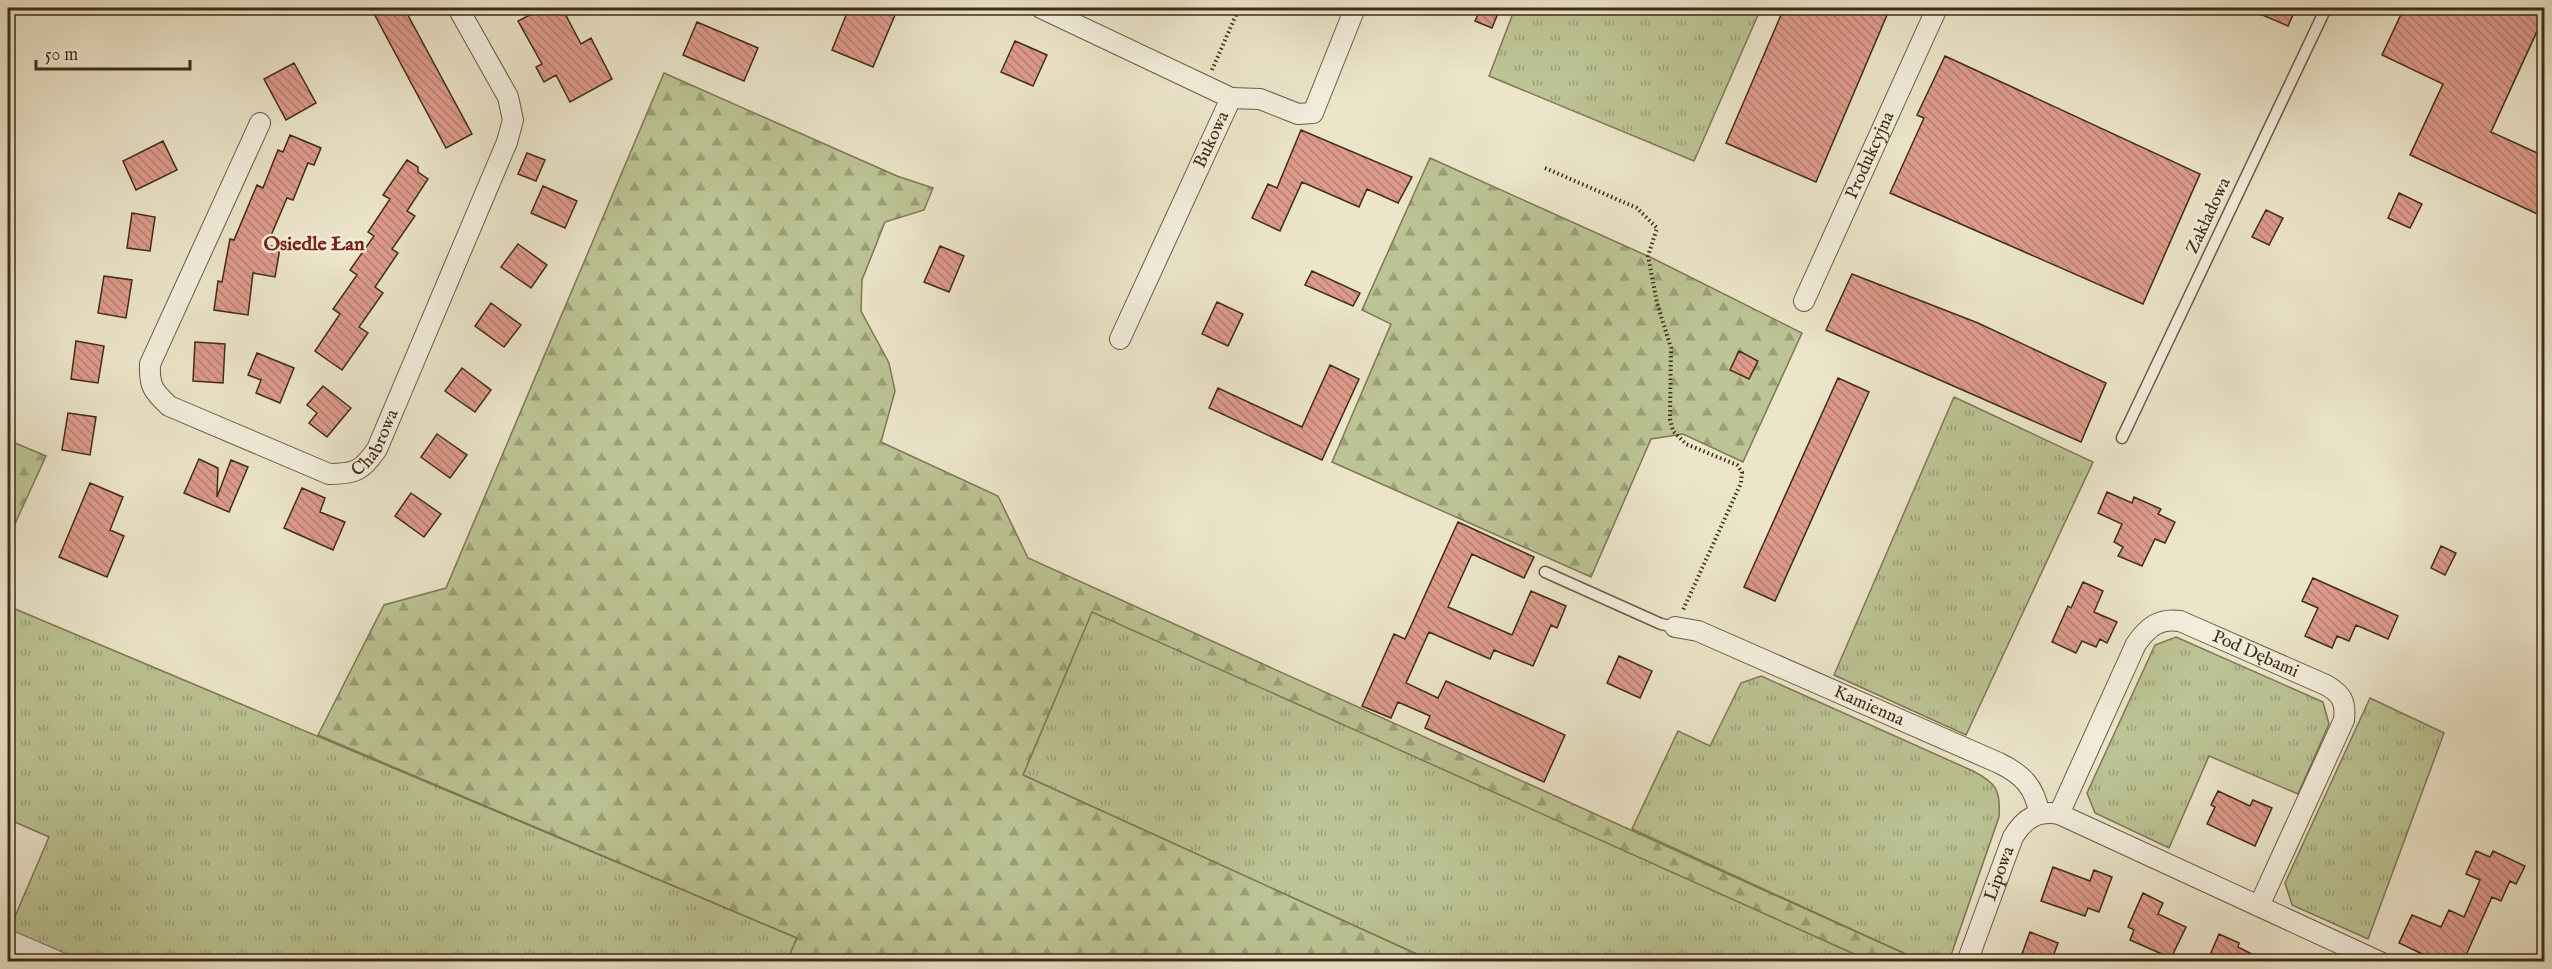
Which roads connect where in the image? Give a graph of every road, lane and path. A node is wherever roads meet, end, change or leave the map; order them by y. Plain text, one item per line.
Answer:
1 (458, 8) edge
2 (1041, 8) edge
3 (1239, 8) edge
4 (1355, 8) edge
5 (1937, 8) edge
6 (2326, 8) edge
7 (1206, 86) junction
8 (1231, 98) junction
9 (260, 123) dead end
10 (1545, 168) dead end
11 (1804, 301) dead end
12 (1120, 339) dead end
13 (2122, 438) dead end
14 (1545, 572) dead end
15 (1675, 627) junction
16 (2039, 813) junction
17 (2059, 814) junction
18 (2259, 906) junction
19 (8, 940) edge
20 (59, 962) edge
21 (1968, 962) edge
22 (2380, 962) edge

1 - 9 street, Chabrowa
2 - 7 street, Bukowa
3 - 7 path
4 - 8 street
5 - 11 street, Produkcyjna
6 - 13 lane, Zakładowa
7 - 8 street, Bukowa
8 - 12 street, Bukowa
10 - 15 path
14 - 15 lane
15 - 16 street, Kamienna
16 - 17 street
16 - 21 street, Lipowa
17 - 18 street
17 - 18 street, Pod Dębami
18 - 22 street
19 - 20 street

